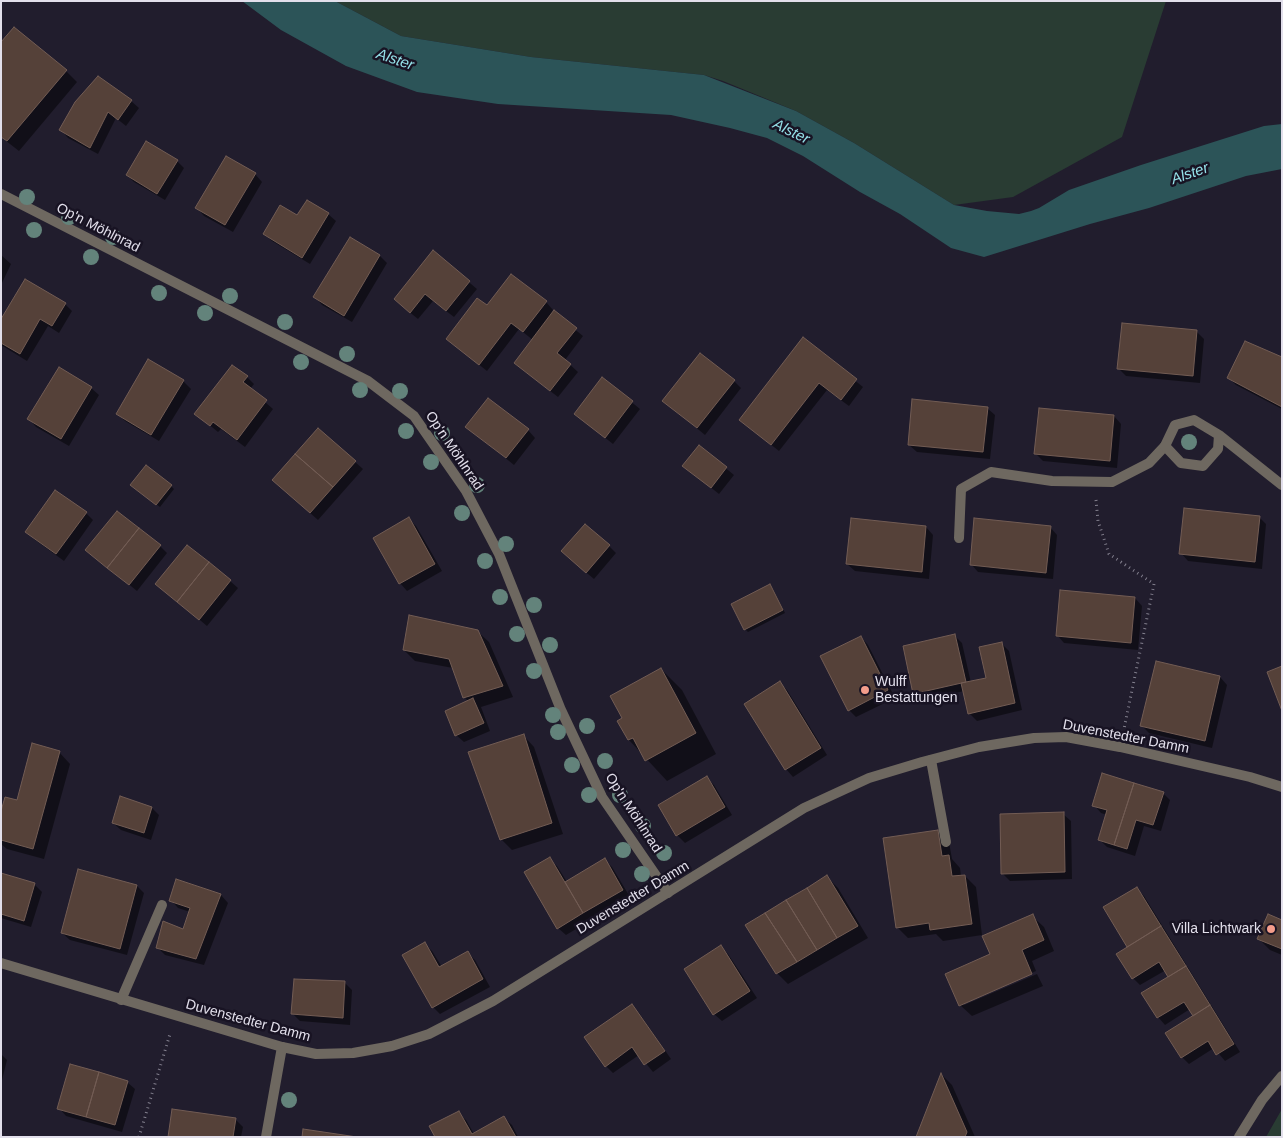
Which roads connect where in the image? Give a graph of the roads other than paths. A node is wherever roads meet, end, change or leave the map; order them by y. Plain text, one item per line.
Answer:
1 (1, 194) edge
2 (1219, 435) junction
3 (1165, 446) junction
4 (1282, 486) edge
5 (960, 538) dead end
6 (931, 760) junction
7 (1282, 787) edge
8 (946, 842) dead end
9 (668, 893) junction
10 (162, 905) dead end
11 (1, 963) edge
12 (121, 1000) junction
13 (282, 1047) junction
14 (1282, 1076) edge
15 (266, 1137) edge
16 (1239, 1137) edge

1 - 9 street, Op'n Möhlnrad
2 - 3 street
2 - 3 street
2 - 4 street
3 - 5 street
6 - 7 street, Duvenstedter Damm
6 - 8 street
6 - 9 street, Duvenstedter Damm
9 - 13 street, Duvenstedter Damm
10 - 12 street
11 - 12 street, Duvenstedter Damm
12 - 13 street, Duvenstedter Damm
13 - 15 street
14 - 16 street

